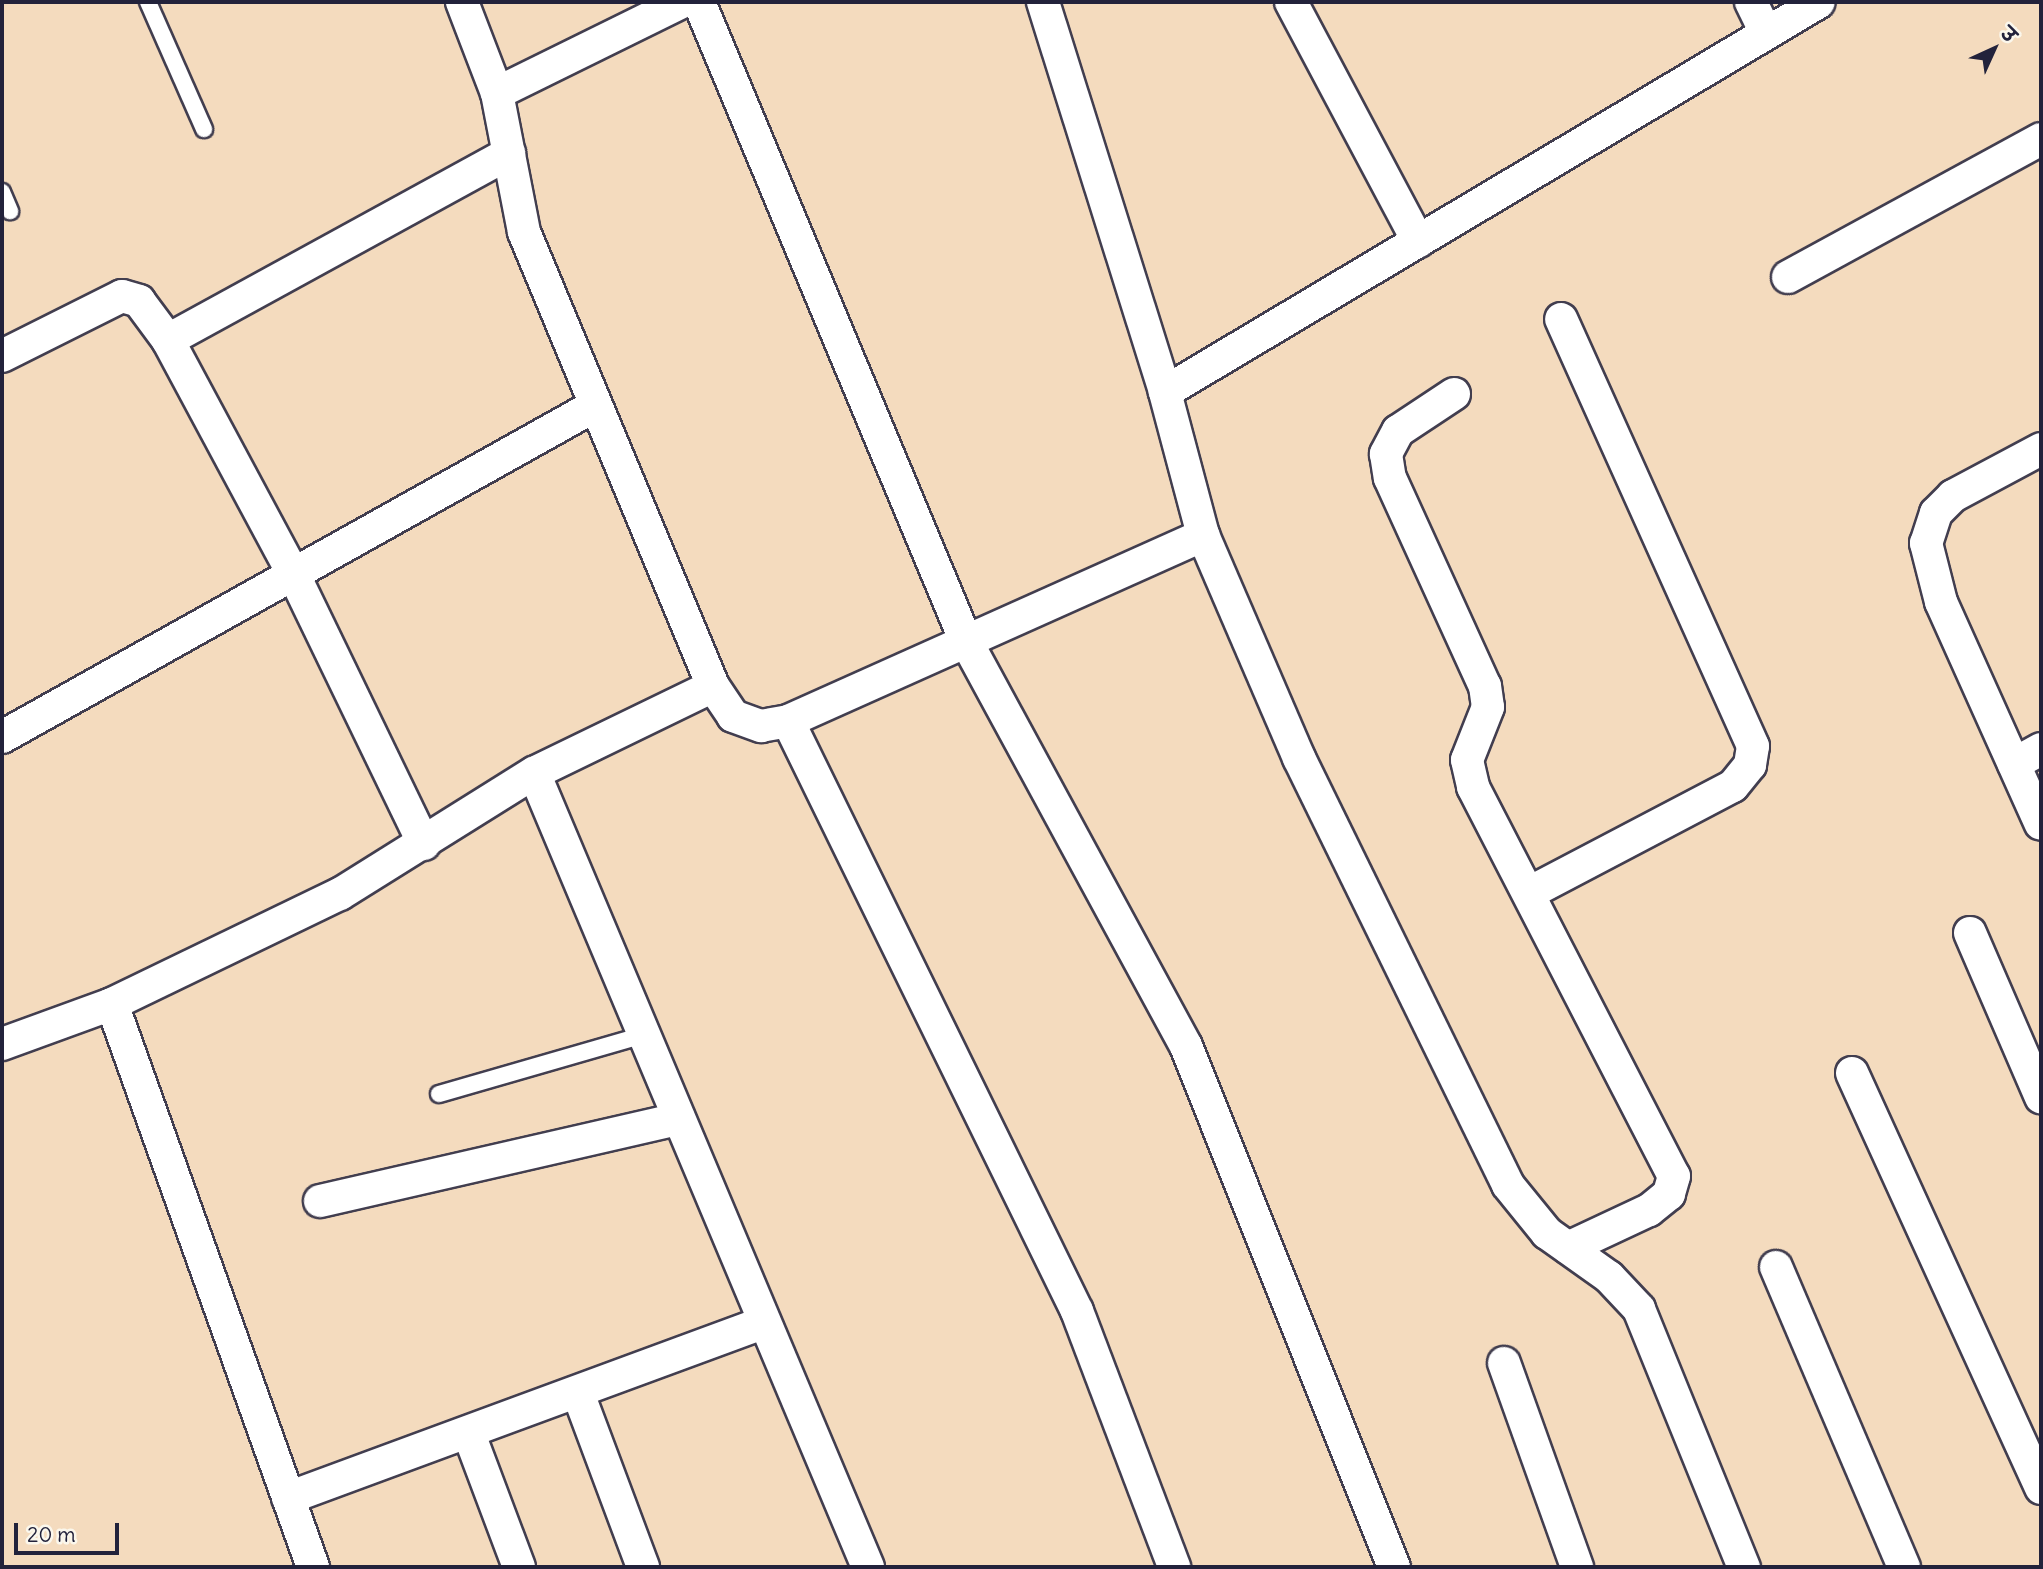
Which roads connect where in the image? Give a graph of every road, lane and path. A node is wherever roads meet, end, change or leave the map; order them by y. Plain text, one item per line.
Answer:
1 (148, 2) edge
2 (462, 2) edge
3 (682, 2) edge
4 (699, 2) edge
5 (1043, 2) edge
6 (1291, 2) edge
7 (1751, 2) edge
8 (1819, 2) edge
9 (1766, 33) junction
10 (497, 93) junction
11 (204, 129) dead end
12 (2041, 139) edge
13 (509, 153) junction
14 (2, 192) edge
15 (10, 211) dead end
16 (1418, 241) junction
17 (1788, 277) dead end
18 (1561, 319) dead end
19 (168, 340) junction
20 (2, 356) edge
21 (1165, 392) junction
22 (1454, 394) dead end
23 (596, 405) junction
24 (2041, 449) edge
25 (1203, 535) junction
26 (295, 577) junction
27 (965, 639) junction
28 (713, 686) junction
29 (788, 722) junction
30 (2, 737) edge
31 (2041, 749) edge
32 (2014, 764) junction
33 (534, 773) junction
34 (2041, 824) edge
35 (424, 844) junction
36 (1529, 893) junction
37 (1970, 933) dead end
38 (112, 1004) junction
39 (644, 1035) junction
40 (2, 1044) edge
41 (1852, 1073) dead end
42 (439, 1094) dead end
43 (2041, 1097) edge
44 (679, 1119) junction
45 (320, 1201) dead end
46 (1568, 1248) junction
47 (1776, 1267) dead end
48 (765, 1322) junction
49 (1504, 1363) dead end
50 (578, 1392) junction
51 (468, 1434) junction
52 (2041, 1488) edge
53 (288, 1498) junction
54 (313, 1567) edge
55 (519, 1567) edge
56 (643, 1567) edge
57 (868, 1567) edge
58 (1174, 1567) edge
59 (1394, 1567) edge
60 (1577, 1567) edge
61 (1744, 1567) edge
62 (1904, 1567) edge

1 - 11 lane
2 - 10 street
3 - 10 street
4 - 27 street
5 - 21 street
6 - 16 street
7 - 9 street
8 - 9 street
9 - 16 street
10 - 13 street
12 - 17 street
13 - 19 street
13 - 23 street
14 - 15 lane
16 - 21 street
18 - 36 street
19 - 20 street
19 - 26 street
21 - 25 street
22 - 36 street
23 - 26 street
23 - 28 street
24 - 32 street
25 - 27 street
25 - 46 street
26 - 30 street
26 - 35 street
27 - 29 street
27 - 59 street
28 - 29 street
28 - 33 street
29 - 58 street
31 - 32 street
32 - 34 street
33 - 35 street
33 - 39 street
35 - 38 street
36 - 46 street
37 - 43 street
38 - 40 street
38 - 53 street
39 - 42 lane
39 - 44 street
41 - 52 street
44 - 45 street
44 - 48 street
46 - 61 street
47 - 62 street
48 - 50 street
48 - 57 street
49 - 60 street
50 - 51 street
50 - 56 street
51 - 53 street
51 - 55 street
53 - 54 street

